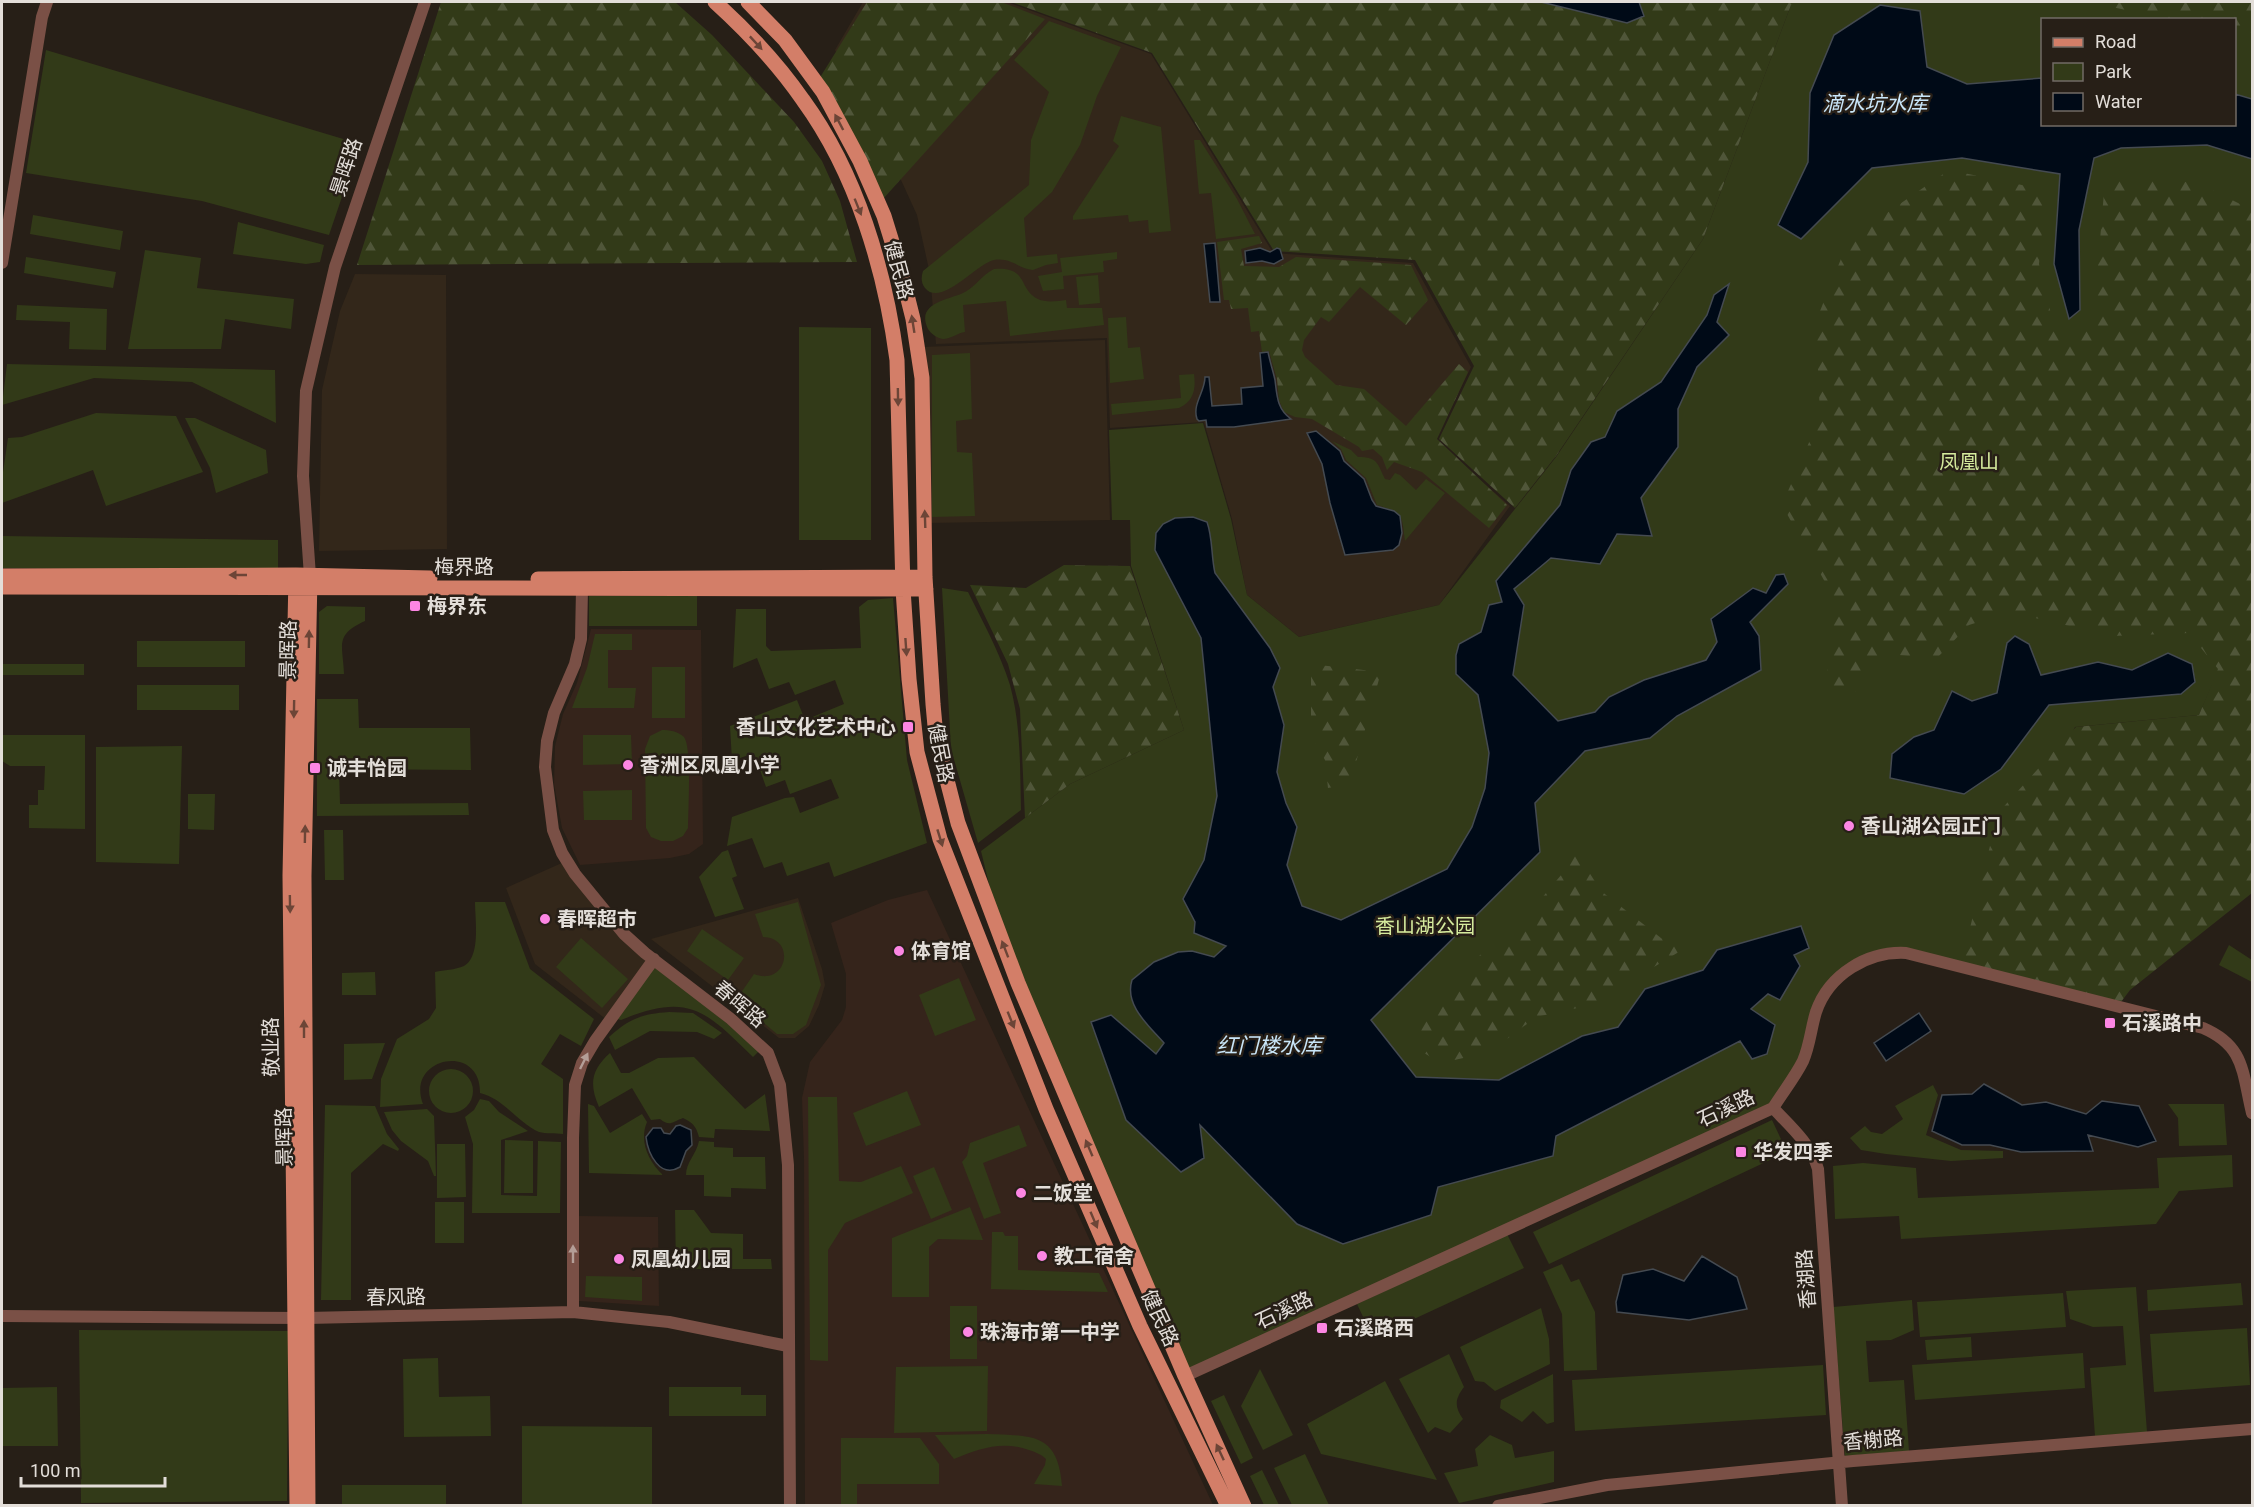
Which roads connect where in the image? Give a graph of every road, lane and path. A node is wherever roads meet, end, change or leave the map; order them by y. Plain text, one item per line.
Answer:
1 (47, 2) edge
2 (425, 2) edge
3 (715, 2) edge
4 (748, 2) edge
5 (2, 262) edge
6 (2, 576) edge
7 (303, 581) junction
8 (903, 583) junction
9 (926, 583) junction
10 (2, 587) edge
11 (582, 589) junction
12 (654, 959) junction
13 (1773, 1108) junction
14 (2253, 1113) edge
15 (573, 1312) junction
16 (2, 1316) edge
17 (302, 1318) junction
18 (788, 1346) junction
19 (1185, 1376) junction
20 (2253, 1429) edge
21 (1839, 1462) junction
22 (297, 1506) edge
23 (308, 1506) edge
24 (790, 1506) edge
25 (1228, 1506) edge
26 (1244, 1506) edge
27 (1498, 1506) edge
28 (1842, 1506) edge

1 - 5 street
2 - 7 street, 景晖路
3 -> 8 main road, 健民路
9 -> 4 main road, 健民路
7 -> 6 main road
7 - 8 main road
7 - 10 main road, 梅界路
7 - 11 main road, 梅界路
7 - 17 main road, 敬业路
8 - 9 main road
8 - 11 main road, 梅界路
8 -> 25 main road, 健民路
19 -> 9 main road, 健民路
11 - 12 street, 春晖路
15 -> 12 street
12 - 18 street, 春晖路
13 - 14 street, 石溪路
13 - 19 street, 石溪路
13 - 21 street, 香湖路
15 - 17 street, 春风路
15 - 18 street, 春风路
16 - 17 street, 春风路
17 - 22 main road, 敬业路
17 - 23 main road, 敬业路
18 - 24 street, 春晖路
26 -> 19 main road, 健民路
20 - 21 street, 香榭路
21 - 27 street, 香榭路
21 - 28 street, 香湖路

